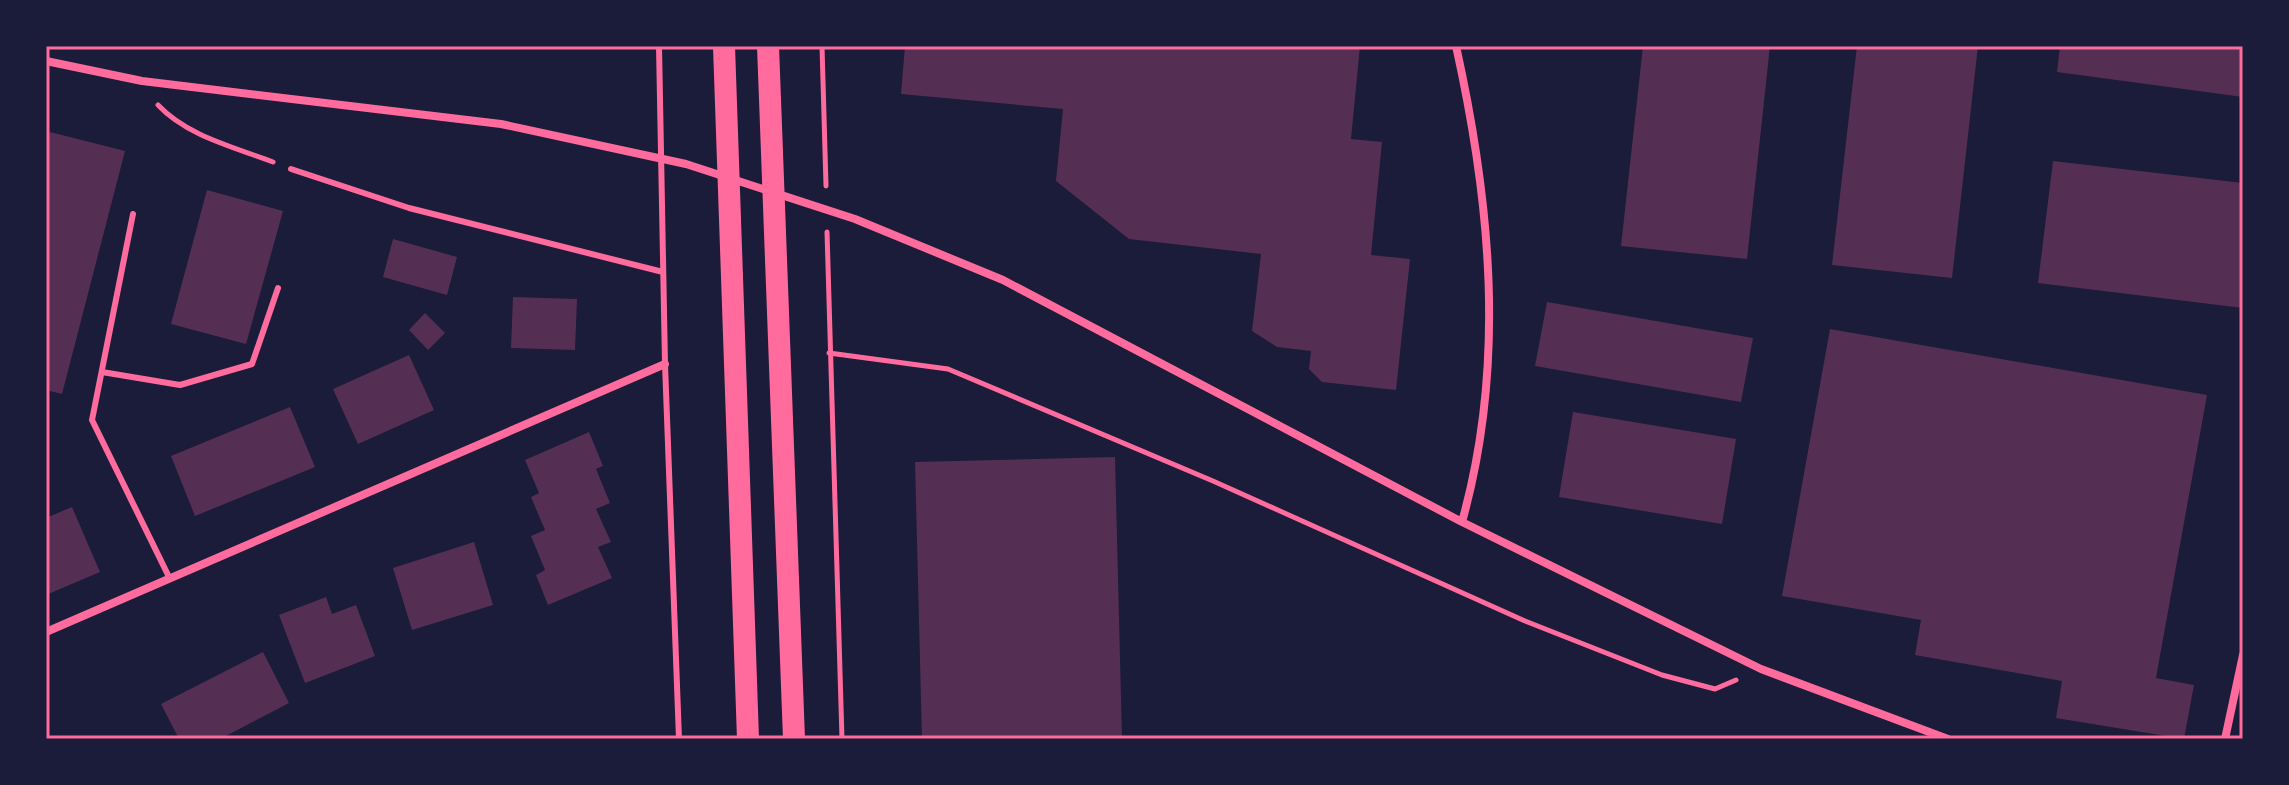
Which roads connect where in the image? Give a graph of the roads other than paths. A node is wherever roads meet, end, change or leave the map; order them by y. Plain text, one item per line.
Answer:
1 (659, 46) edge
2 (724, 46) edge
3 (768, 46) edge
4 (1456, 46) edge
5 (46, 61) edge
6 (291, 169) road end
7 (133, 214) dead end
8 (663, 272) junction
9 (278, 288) dead end
10 (665, 364) junction
11 (102, 372) junction
12 (1462, 522) junction
13 (170, 579) junction
14 (46, 632) edge
15 (2243, 655) edge
16 (679, 739) edge
17 (748, 739) edge
18 (794, 739) edge
19 (1948, 739) edge
20 (2225, 739) edge

1 - 8 lane
2 - 17 highway
3 - 18 highway
4 - 12 street
5 - 12 street
6 - 8 lane
7 - 11 lane
8 - 10 lane
9 - 11 lane
10 - 13 street
10 - 16 lane
11 - 13 lane
12 - 19 street
13 - 14 street
15 - 20 street

